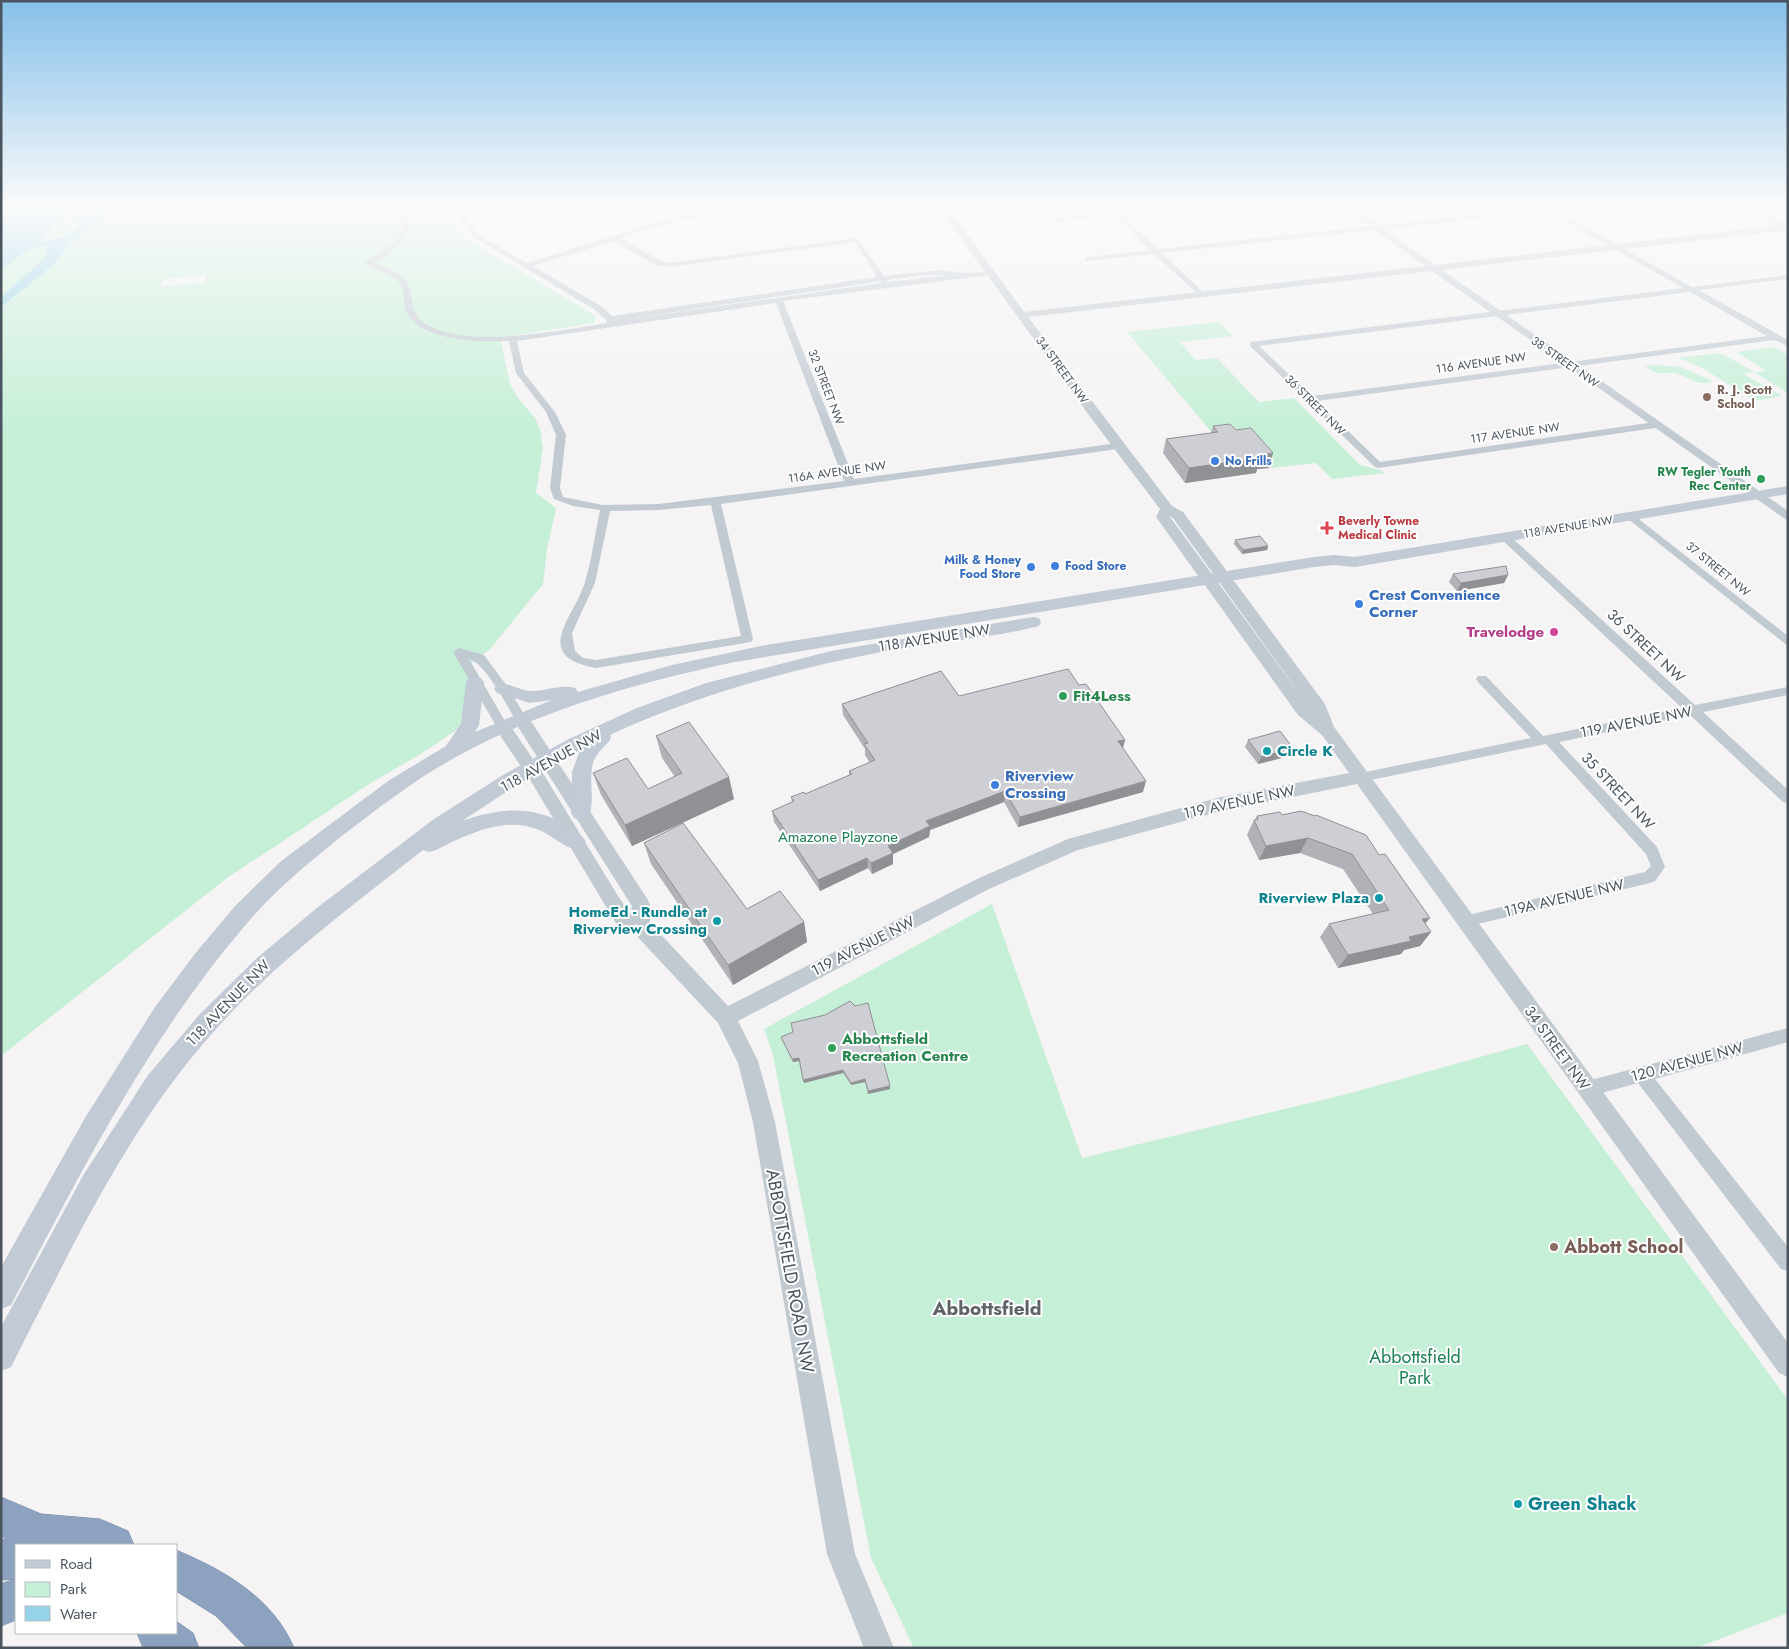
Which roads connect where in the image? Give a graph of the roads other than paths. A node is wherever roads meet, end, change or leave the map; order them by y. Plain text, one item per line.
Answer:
1 (402, 281) edge
2 (552, 281) edge
3 (898, 281) edge
4 (997, 281) edge
5 (1187, 281) edge
6 (1317, 281) edge
7 (1451, 281) edge
8 (1676, 281) edge
9 (1756, 281) edge
10 (884, 282) junction
11 (1690, 289) junction
12 (1200, 294) junction
13 (779, 300) junction
14 (1497, 314) junction
15 (1022, 315) junction
16 (611, 322) junction
17 (1775, 337) junction
18 (512, 339) junction
19 (1788, 344) edge
20 (1568, 364) junction
21 (1310, 399) junction
22 (1654, 425) junction
23 (1118, 446) junction
24 (1378, 465) joint
25 (850, 483) junction
26 (1788, 490) edge
27 (1757, 496) junction
28 (715, 501) junction
29 (606, 506) junction
30 (1631, 516) junction
31 (1788, 517) edge
32 (1505, 537) junction
33 (1220, 584) junction
34 (1788, 642) edge
35 (1482, 679) dead end
36 (475, 682) junction
37 (503, 689) junction
38 (611, 689) junction
39 (1788, 692) edge
40 (1693, 711) junction
41 (521, 720) junction
42 (621, 723) junction
43 (503, 728) junction
44 (1545, 740) junction
45 (450, 753) junction
46 (548, 760) junction
47 (530, 770) junction
48 (1361, 777) junction
49 (1788, 798) edge
50 (581, 813) junction
51 (576, 842) junction
52 (393, 862) junction
53 (1658, 867) joint
54 (1465, 921) junction
55 (640, 926) junction
56 (725, 1017) junction
57 (1788, 1035) edge
58 (1641, 1074) junction
59 (1587, 1089) junction
60 (1788, 1262) edge
61 (1, 1295) edge
62 (1, 1357) edge
63 (1788, 1364) edge
64 (1, 1517) edge
65 (112, 1544) edge
66 (1, 1560) edge
67 (15, 1560) edge
68 (178, 1571) edge
69 (1, 1598) edge
70 (15, 1599) edge
71 (15, 1599) edge
72 (1, 1605) edge
73 (159, 1634) edge
74 (178, 1648) edge
75 (273, 1648) edge
76 (879, 1648) edge

1 - 18 street
2 - 16 street
3 - 10 street
4 - 15 street, 34 STREET NW
5 - 12 street
6 - 12 street
7 - 14 street, 38 STREET NW
8 - 11 street
9 - 11 street
10 - 13 street
10 - 16 street
11 - 14 street
11 - 17 street
12 - 15 street
13 - 16 street
13 - 25 street, 32 STREET NW
14 - 20 street, 38 STREET NW
14 - 21 street, 36 STREET NW
15 - 23 street, 34 STREET NW
16 - 18 street
17 - 19 street
17 - 20 street, 116 AVENUE NW
18 - 29 street, 116A AVENUE NW
20 - 21 street, 116 AVENUE NW
20 - 22 street, 38 STREET NW
21 - 24 street, 36 STREET NW
22 - 24 street, 117 AVENUE NW
22 - 27 street, 38 STREET NW
23 - 25 street, 116A AVENUE NW
23 - 33 street, 34 STREET NW
25 - 28 street, 116A AVENUE NW
26 - 27 main road, 118 AVENUE NW
27 - 30 main road, 118 AVENUE NW
27 - 31 street, 38 STREET NW
28 - 29 street, 116A AVENUE NW
28 - 29 street
30 - 32 main road, 118 AVENUE NW
30 - 34 street, 37 STREET NW
32 - 33 main road, 118 AVENUE NW
32 - 40 street, 36 STREET NW
33 - 38 main road, 118 AVENUE NW
33 - 42 main road, 118 AVENUE NW
33 - 48 street, 34 STREET NW
35 - 44 street, 35 STREET NW
36 - 37 street
36 - 43 street
36 - 45 main road
37 - 38 main road
37 - 41 street
38 - 41 main road, 118 AVENUE NW
39 - 40 street, 119 AVENUE NW
40 - 44 street, 119 AVENUE NW
40 - 49 street, 36 STREET NW
41 - 43 main road, 118 AVENUE NW
41 - 46 street
42 - 46 main road, 118 AVENUE NW
42 - 50 main road
43 - 45 main road, 118 AVENUE NW
43 - 47 street, ABBOTTSFIELD ROAD NW
44 - 48 street, 119 AVENUE NW
44 - 53 street, 35 STREET NW
45 - 61 main road, 118 AVENUE NW
46 - 47 main road, 118 AVENUE NW
46 - 50 street
47 - 51 street, ABBOTTSFIELD ROAD NW
47 - 52 main road, 118 AVENUE NW
48 - 54 street, 34 STREET NW
48 - 56 street, 119 AVENUE NW
50 - 55 street
51 - 52 main road
51 - 55 street, ABBOTTSFIELD ROAD NW
52 - 62 main road, 118 AVENUE NW
53 - 54 street, 119A AVENUE NW
54 - 59 street, 34 STREET NW
55 - 56 street, ABBOTTSFIELD ROAD NW
56 - 76 street, ABBOTTSFIELD ROAD NW
57 - 58 street, 120 AVENUE NW
58 - 59 street, 120 AVENUE NW
58 - 60 street
59 - 63 street, 34 STREET NW
64 - 65 highway
66 - 67 highway
68 - 75 highway
69 - 70 highway
71 - 72 highway
73 - 74 highway

